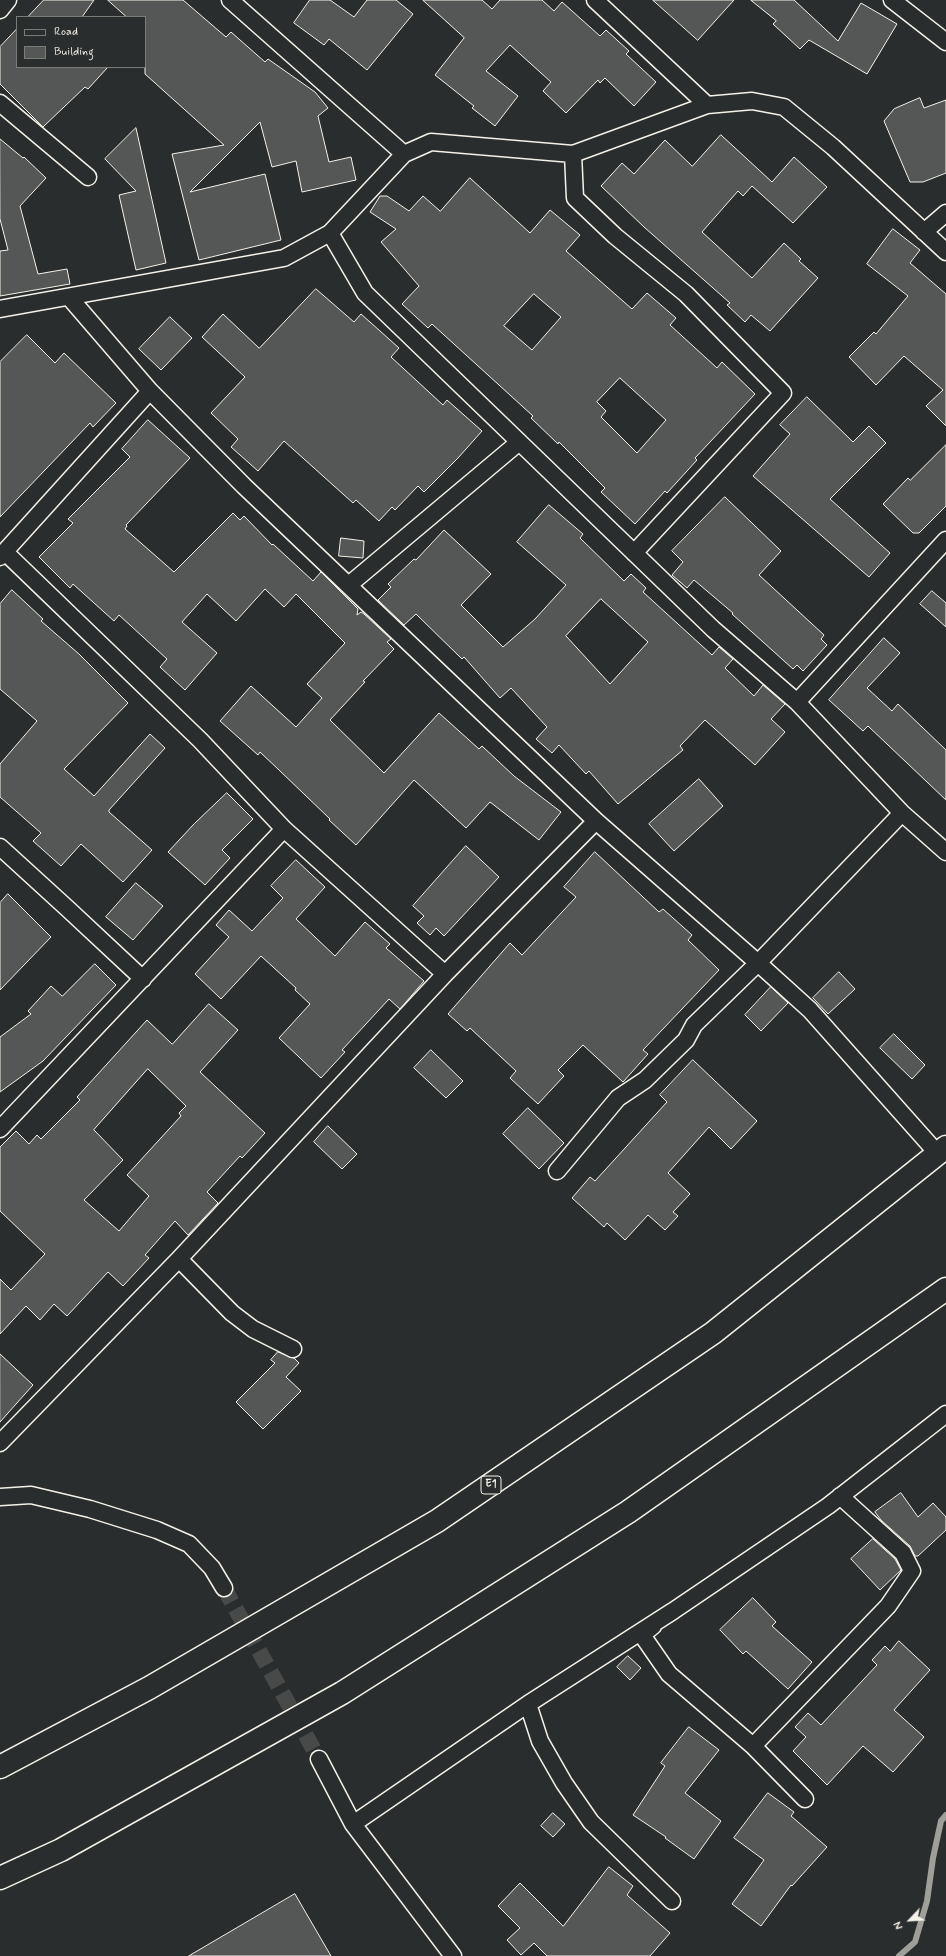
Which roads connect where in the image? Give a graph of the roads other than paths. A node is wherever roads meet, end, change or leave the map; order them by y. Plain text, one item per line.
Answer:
1 (8, 0) edge
2 (230, 0) edge
3 (595, 0) edge
4 (892, 0) edge
5 (0, 10) edge
6 (946, 42) edge
7 (0, 103) edge
8 (707, 105) junction
9 (404, 154) junction
10 (573, 154) junction
11 (88, 177) dead end
12 (946, 214) edge
13 (924, 232) junction
14 (330, 233) junction
15 (946, 252) edge
16 (69, 297) junction
17 (0, 309) edge
18 (150, 391) junction
19 (518, 442) junction
20 (946, 540) edge
21 (634, 553) junction
22 (2, 554) edge
23 (350, 584) junction
24 (797, 702) junction
25 (902, 813) junction
26 (596, 821) junction
27 (284, 828) junction
28 (0, 847) edge
29 (946, 852) edge
30 (758, 963) junction
31 (445, 974) junction
32 (143, 979) junction
33 (0, 1129) edge
34 (942, 1150) edge
35 (556, 1171) dead end
36 (179, 1260) junction
37 (946, 1289) edge
38 (293, 1349) dead end
39 (946, 1414) edge
40 (0, 1443) edge
41 (840, 1496) junction
42 (0, 1497) edge
43 (224, 1588) tunnel mouth
44 (673, 1611) junction
45 (528, 1704) junction
46 (753, 1746) junction
47 (319, 1759) tunnel mouth
48 (0, 1767) edge
49 (805, 1799) dead end
50 (353, 1824) junction
51 (0, 1878) edge
52 (672, 1901) dead end
53 (453, 1956) edge

1 - 5 street
2 - 9 street
3 - 8 street
4 - 6 street
7 - 11 street
8 - 10 street
8 - 13 street
9 - 10 street
9 - 14 street
10 - 21 street
12 - 13 street
13 - 15 street
14 - 16 street
14 - 19 street
16 - 17 street
16 - 18 street
18 - 22 street
18 - 23 street
19 - 21 street
19 - 23 street
20 - 24 street
21 - 24 street
22 - 27 street
23 - 26 street
24 - 25 street
25 - 29 street
25 - 30 street
26 - 30 street
26 - 31 street
27 - 31 street
27 - 32 street
28 - 32 street
30 - 34 street
30 - 35 street
31 - 36 street
32 - 33 street
34 - 48 highway, E1
36 - 38 street
36 - 40 street
37 - 51 highway
39 - 41 street
41 - 44 street
41 - 46 street
42 - 43 street
44 - 45 street
44 - 46 street
45 - 50 street
45 - 52 street
46 - 49 street
47 - 50 street
50 - 53 street

